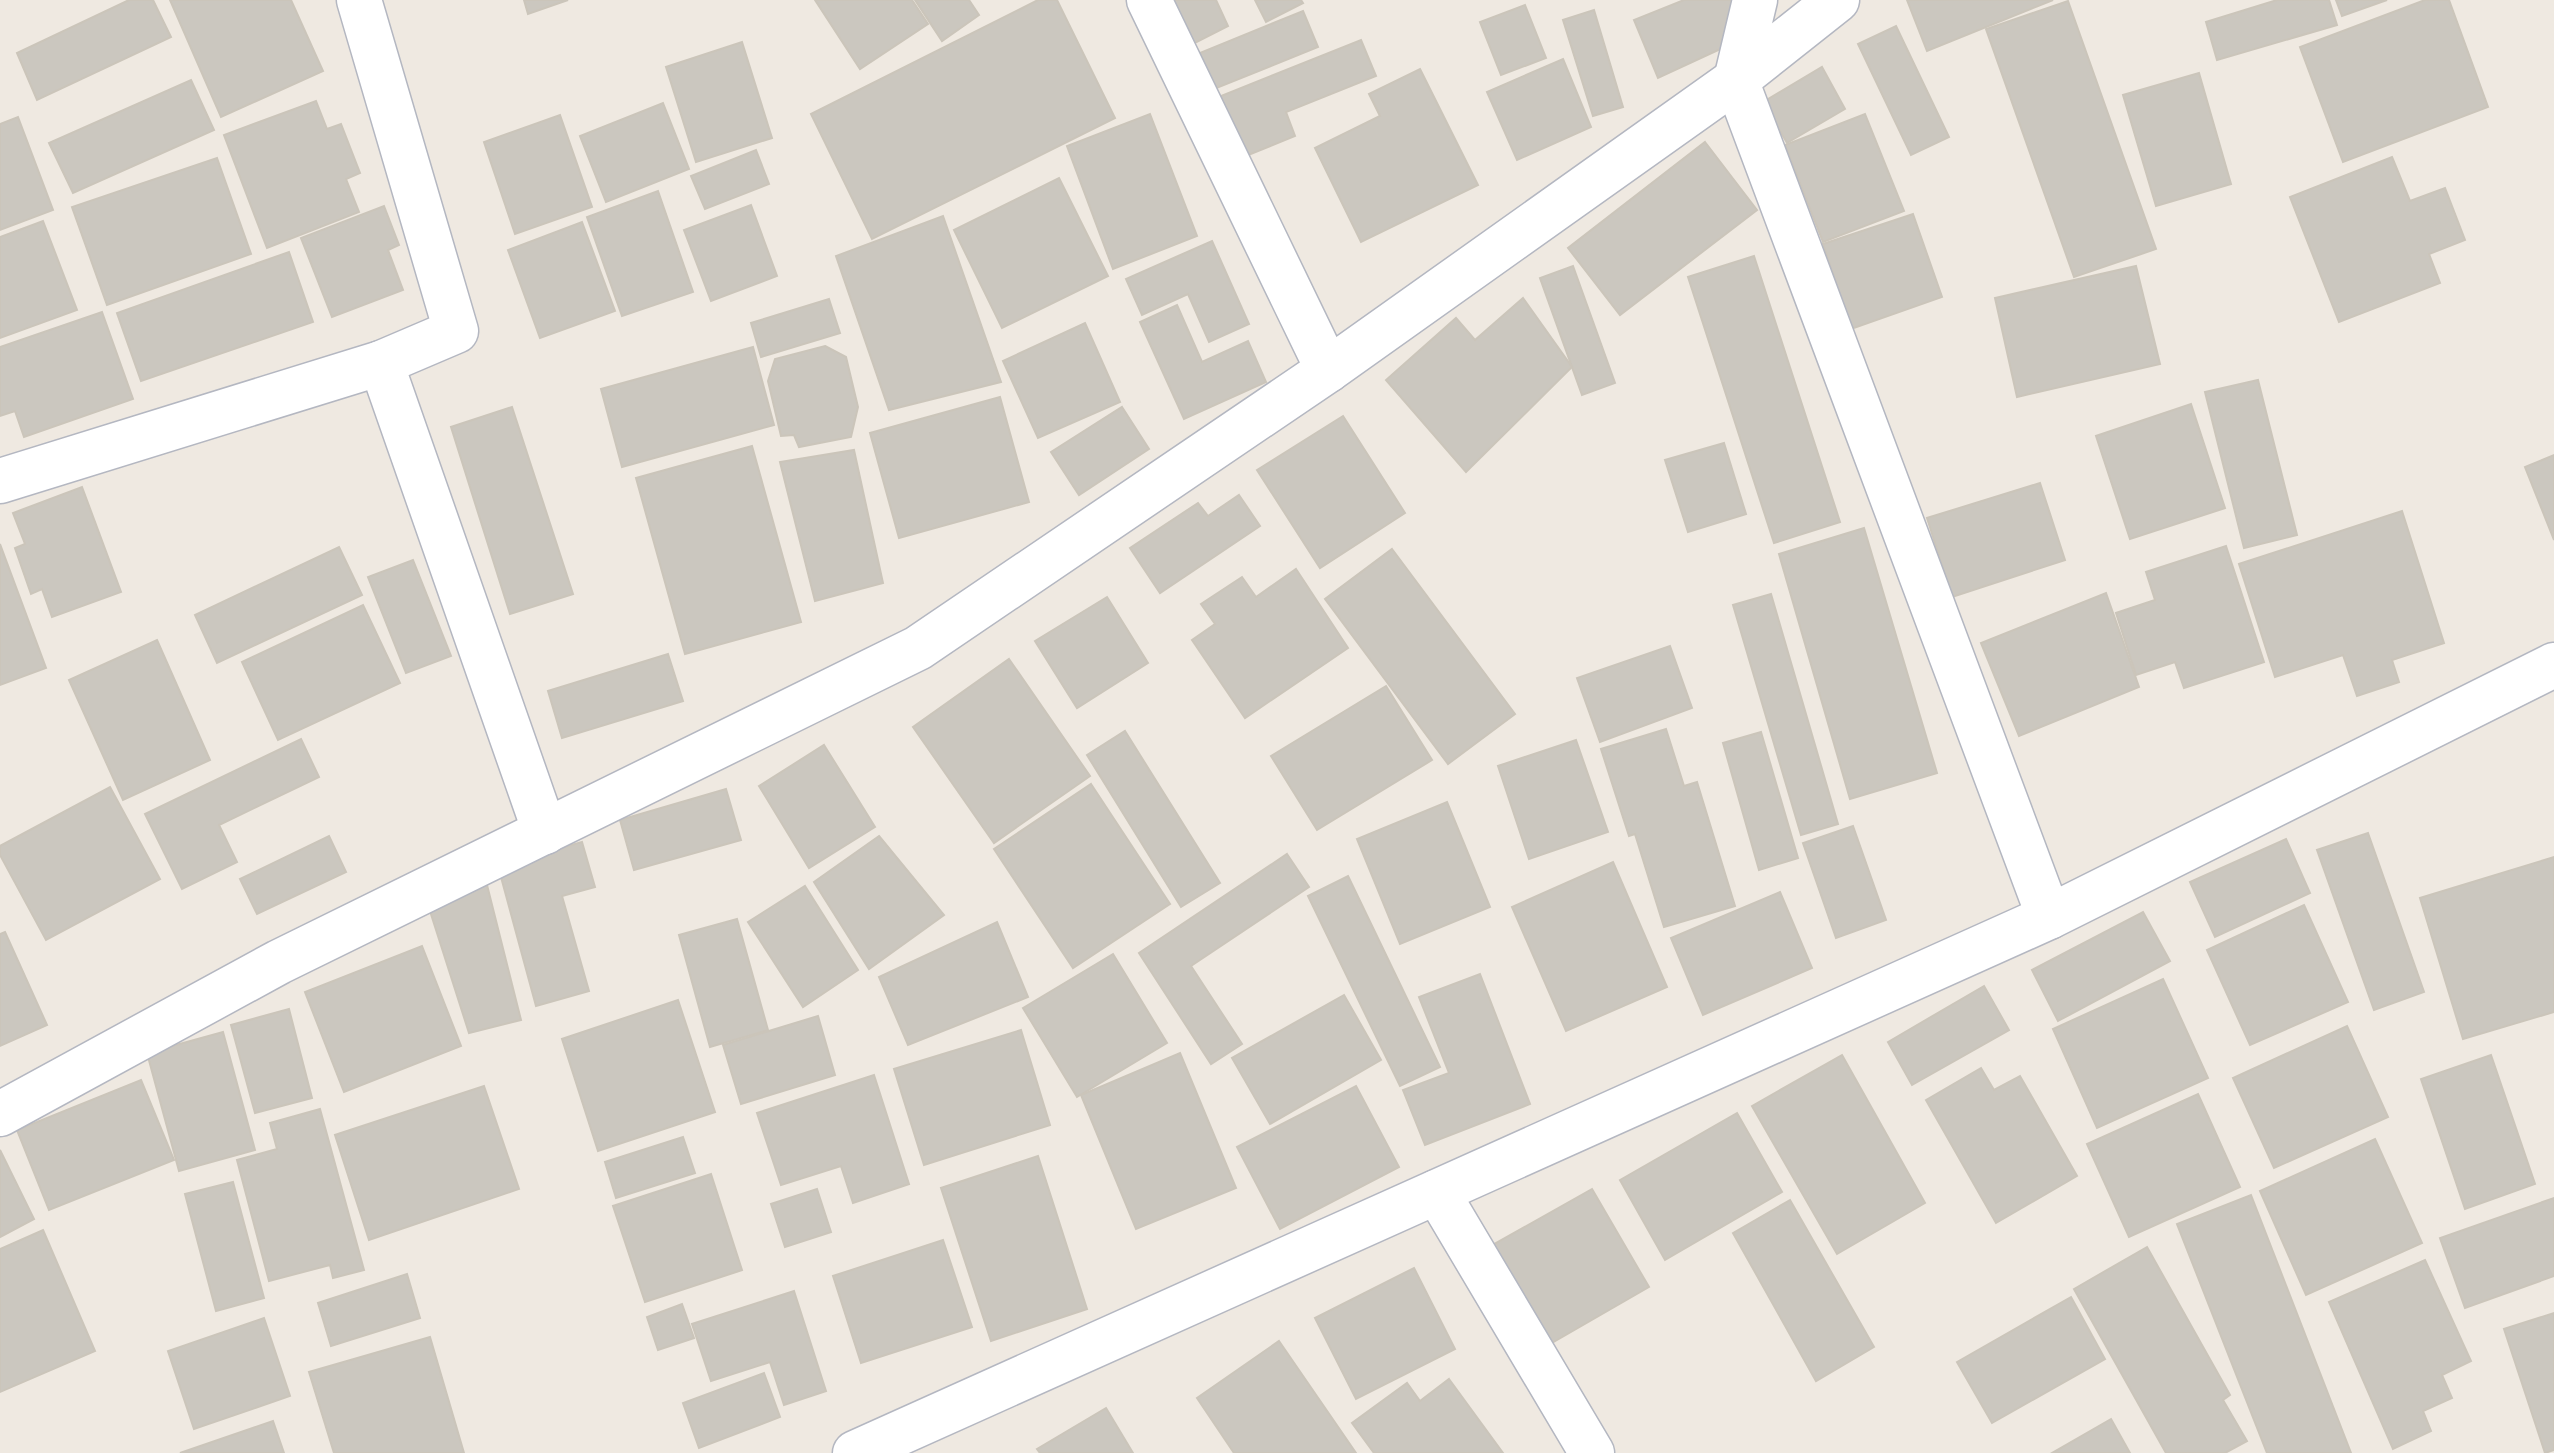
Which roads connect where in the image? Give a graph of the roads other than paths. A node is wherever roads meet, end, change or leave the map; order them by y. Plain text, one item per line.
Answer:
1 (359, 0) edge
2 (1149, 0) edge
3 (1755, 0) edge
4 (1837, 0) edge
5 (1736, 80) junction
6 (381, 363) junction
7 (1328, 370) junction
8 (0, 481) edge
9 (2553, 668) edge
10 (545, 832) junction
11 (2049, 917) junction
12 (0, 1114) edge
13 (1437, 1192) junction
14 (855, 1453) edge
15 (1592, 1453) edge

1 - 6 street
2 - 7 street
3 - 5 street
4 - 5 street
5 - 7 street
5 - 11 street
6 - 8 street
6 - 10 street
7 - 10 street
9 - 11 street
10 - 12 street
11 - 13 street
13 - 14 street
13 - 15 street

